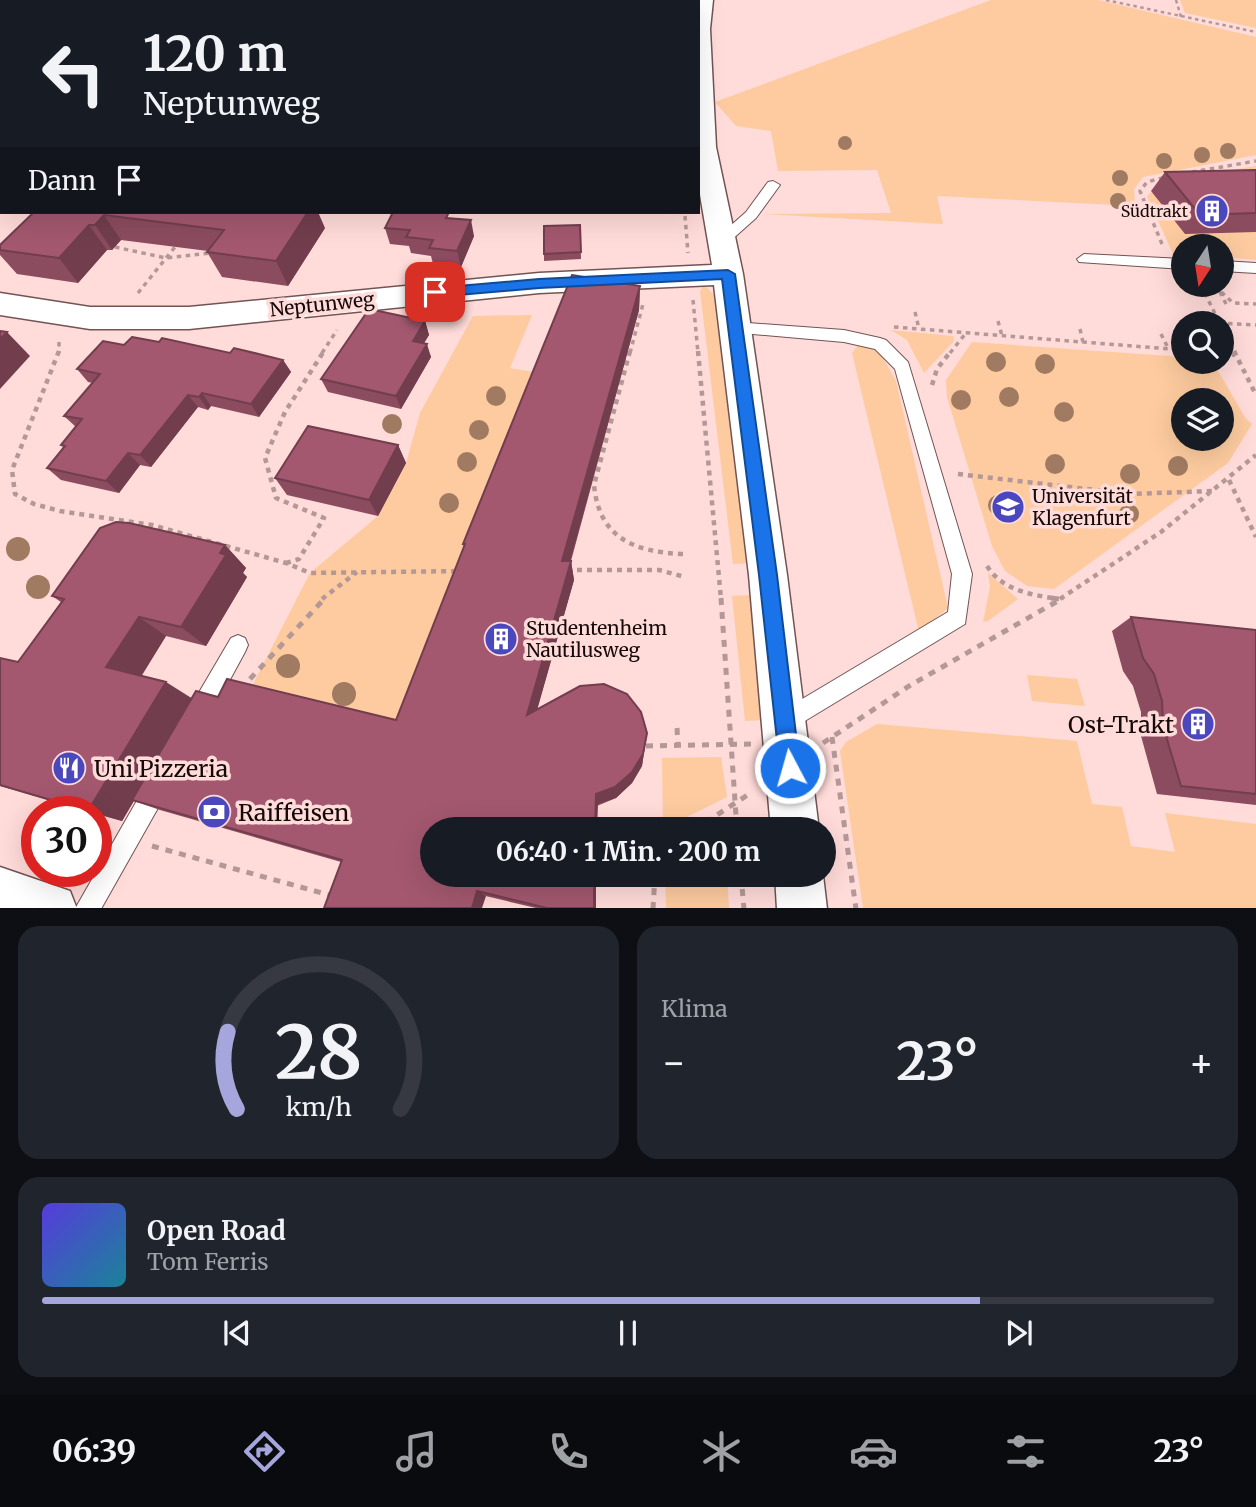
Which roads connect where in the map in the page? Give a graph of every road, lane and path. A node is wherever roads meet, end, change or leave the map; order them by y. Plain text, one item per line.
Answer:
1 (703, 0) edge
2 (1106, 0) edge
3 (1176, 0) edge
4 (1181, 17) junction
5 (700, 22) edge
6 (1256, 32) edge
7 (700, 53) edge
8 (1256, 161) edge
9 (1190, 173) edge
10 (1177, 175) edge
11 (773, 185) dead end
12 (685, 214) edge
13 (723, 240) junction
14 (116, 247) dead end
15 (174, 247) edge
16 (1171, 252) edge
17 (216, 253) edge
18 (166, 258) junction
19 (1084, 259) dead end
20 (1171, 264) edge
21 (1234, 267) edge
22 (1256, 268) edge
23 (728, 274) junction
24 (691, 276) junction
25 (1207, 298) edge
26 (1223, 298) edge
27 (1228, 298) edge
28 (356, 300) junction
29 (0, 304) edge
30 (643, 304) dead end
31 (1210, 304) junction
32 (1256, 304) edge
33 (1213, 311) edge
34 (915, 312) dead end
35 (54, 313) junction
36 (998, 321) dead end
37 (1234, 325) edge
38 (1256, 325) edge
39 (893, 326) dead end
40 (735, 328) junction
41 (919, 329) junction
42 (1080, 329) dead end
43 (966, 333) junction
44 (1161, 334) dead end
45 (1002, 336) junction
46 (1083, 342) junction
47 (1168, 349) junction
48 (1171, 349) edge
49 (1234, 351) edge
50 (1236, 355) joint
51 (932, 390) dead end
52 (1256, 395) edge
53 (1256, 455) edge
54 (953, 462) dead end
55 (958, 474) junction
56 (1229, 480) junction
57 (961, 487) dead end
58 (1215, 491) junction
59 (1256, 537) edge
60 (683, 554) dead end
61 (986, 562) dead end
62 (286, 563) junction
63 (564, 570) edge
64 (469, 571) edge
65 (357, 572) junction
66 (685, 577) dead end
67 (1060, 599) junction
68 (239, 645) dead end
69 (243, 692) edge
70 (785, 722) junction
71 (677, 728) dead end
72 (186, 737) edge
73 (731, 745) junction
74 (646, 746) edge
75 (678, 746) junction
76 (173, 759) edge
77 (736, 817) edge
78 (794, 817) edge
79 (162, 835) edge
80 (127, 839) junction
81 (155, 847) junction
82 (654, 887) edge
83 (742, 887) edge
84 (800, 887) edge
85 (0, 892) edge
86 (340, 898) edge
87 (52, 908) edge
88 (87, 908) edge
89 (653, 908) edge
90 (744, 908) edge
91 (802, 908) edge
92 (856, 908) edge

1 - 5 street
2 - 4 path
3 - 4 path
4 - 6 path
7 - 13 street
8 - 9 path
10 - 16 path
11 - 13 lane
12 - 24 path
13 - 23 street
14 - 18 path
15 - 18 path
17 - 18 path
19 - 20 lane
21 - 22 lane
23 - 24 street, Neptunweg
23 - 40 street
24 - 28 street, Neptunweg
24 - 73 path
25 - 31 path
26 - 31 path
27 - 32 path
28 - 35 street, Neptunweg
28 - 62 path
29 - 35 street, Neptunweg
30 - 60 path
31 - 33 path
34 - 41 path
35 - 62 path
36 - 45 path
37 - 38 path
39 - 41 path
40 - 70 street
40 - 70 lane
41 - 43 path
42 - 46 path
43 - 45 path
43 - 51 path
44 - 47 path
45 - 46 path
46 - 47 path
47 - 48 path
49 - 50 path
50 - 52 path
53 - 56 path
54 - 55 path
55 - 57 path
55 - 58 path
56 - 58 path
56 - 59 path
58 - 67 path
61 - 67 path
62 - 65 path
63 - 66 path
64 - 65 path
65 - 69 path
67 - 92 path
68 - 72 lane
70 - 78 street
71 - 75 path
73 - 75 path
73 - 77 path
74 - 75 path
76 - 80 lane
79 - 81 path
80 - 81 path
80 - 88 lane
81 - 86 path
82 - 89 path
83 - 90 path
84 - 91 street
85 - 87 street

